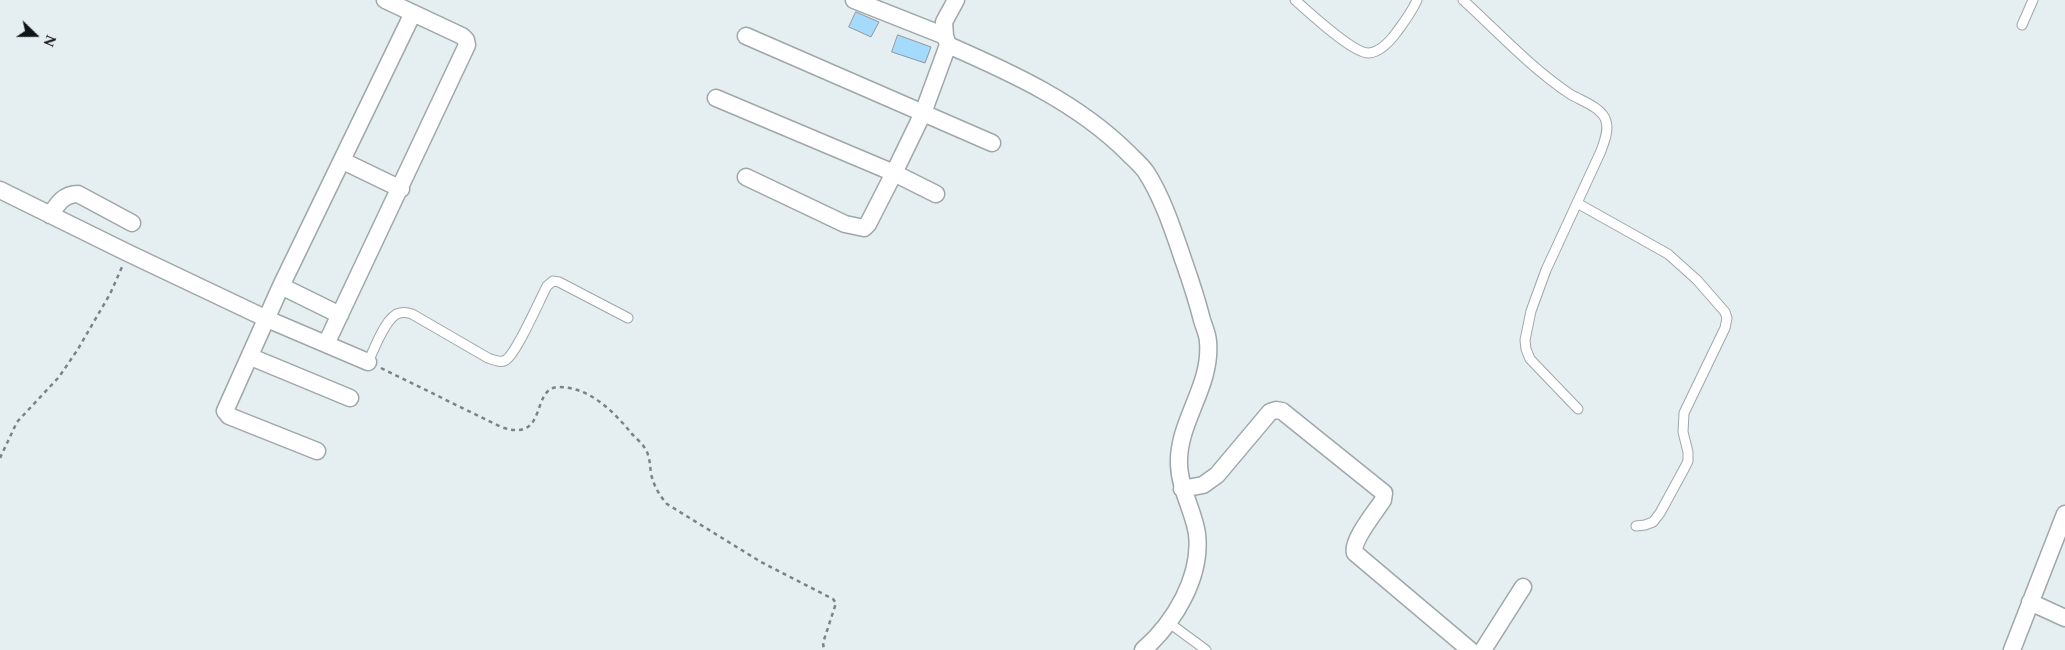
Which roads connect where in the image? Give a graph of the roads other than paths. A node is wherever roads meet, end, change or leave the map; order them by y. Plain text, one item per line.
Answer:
1 (385, 0) edge
2 (854, 0) edge
3 (956, 0) edge
4 (1294, 0) edge
5 (1417, 0) edge
6 (1463, 0) edge
7 (2033, 0) edge
8 (413, 13) junction
9 (2022, 25) dead end
10 (746, 36) dead end
11 (946, 41) junction
12 (716, 98) dead end
13 (923, 113) junction
14 (992, 142) dead end
15 (343, 161) junction
16 (894, 173) junction
17 (746, 177) dead end
18 (400, 189) junction
19 (0, 190) edge
20 (936, 194) dead end
21 (1577, 203) junction
22 (50, 215) junction
23 (132, 223) dead end
24 (281, 286) junction
25 (340, 315) junction
26 (628, 318) dead end
27 (267, 319) junction
28 (326, 344) junction
29 (250, 356) junction
30 (368, 362) joint
31 (350, 398) dead end
32 (1578, 409) dead end
33 (317, 451) dead end
34 (1182, 489) junction
35 (2065, 514) edge
36 (1636, 526) dead end
37 (2060, 542) edge
38 (1523, 587) dead end
39 (2030, 602) junction
40 (2065, 618) edge
41 (1168, 622) junction
42 (1143, 650) edge
43 (1206, 650) edge
44 (1470, 650) edge
45 (1483, 650) edge
46 (2012, 650) edge

1 - 8 street
2 - 11 street
3 - 11 street
4 - 5 lane
6 - 21 lane
7 - 9 lane
8 - 15 street
8 - 18 street
10 - 13 street
11 - 13 street
11 - 34 street
12 - 16 street
13 - 14 street
13 - 16 street
15 - 18 street
15 - 24 street
16 - 17 street
16 - 20 street
18 - 25 street
19 - 22 street
21 - 32 lane
21 - 36 lane
22 - 23 street
22 - 27 street
24 - 25 street
24 - 27 street
25 - 28 street
26 - 30 lane
27 - 28 street
27 - 29 street
28 - 30 street
29 - 31 street
29 - 33 street
34 - 41 street
34 - 44 street
35 - 37 street
37 - 39 street
38 - 45 street
39 - 40 street
39 - 46 street
41 - 42 street
41 - 43 lane

